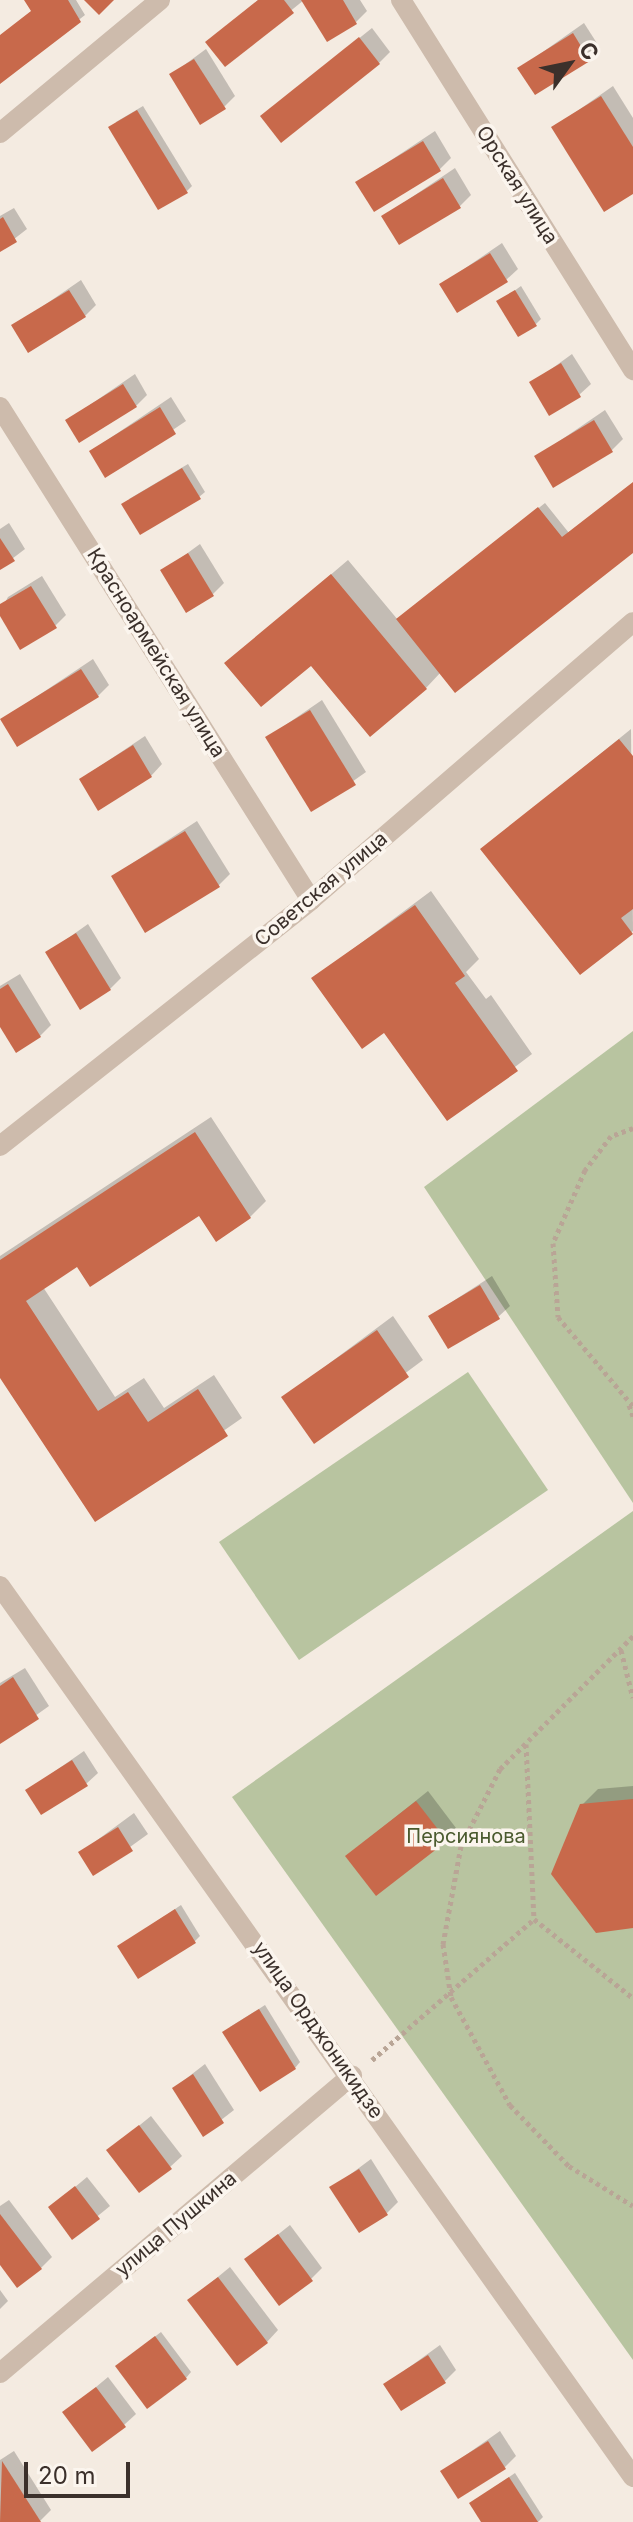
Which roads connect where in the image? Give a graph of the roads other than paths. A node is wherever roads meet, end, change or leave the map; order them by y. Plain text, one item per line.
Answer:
1 (160, 0) edge
2 (401, 0) edge
3 (0, 133) edge
4 (633, 370) edge
5 (0, 407) edge
6 (633, 622) edge
7 (311, 900) junction
8 (0, 1146) edge
9 (0, 1586) edge
10 (352, 2076) junction
11 (0, 2373) edge
12 (633, 2477) edge

1 - 3 street
2 - 4 street, Орская улица
5 - 7 street, Красноармейская улица
6 - 7 street, Советская улица
7 - 8 street, Советская улица
9 - 10 street, улица Орджоникидзе
10 - 11 street, улица Пушкина
10 - 12 street, улица Орджоникидзе

